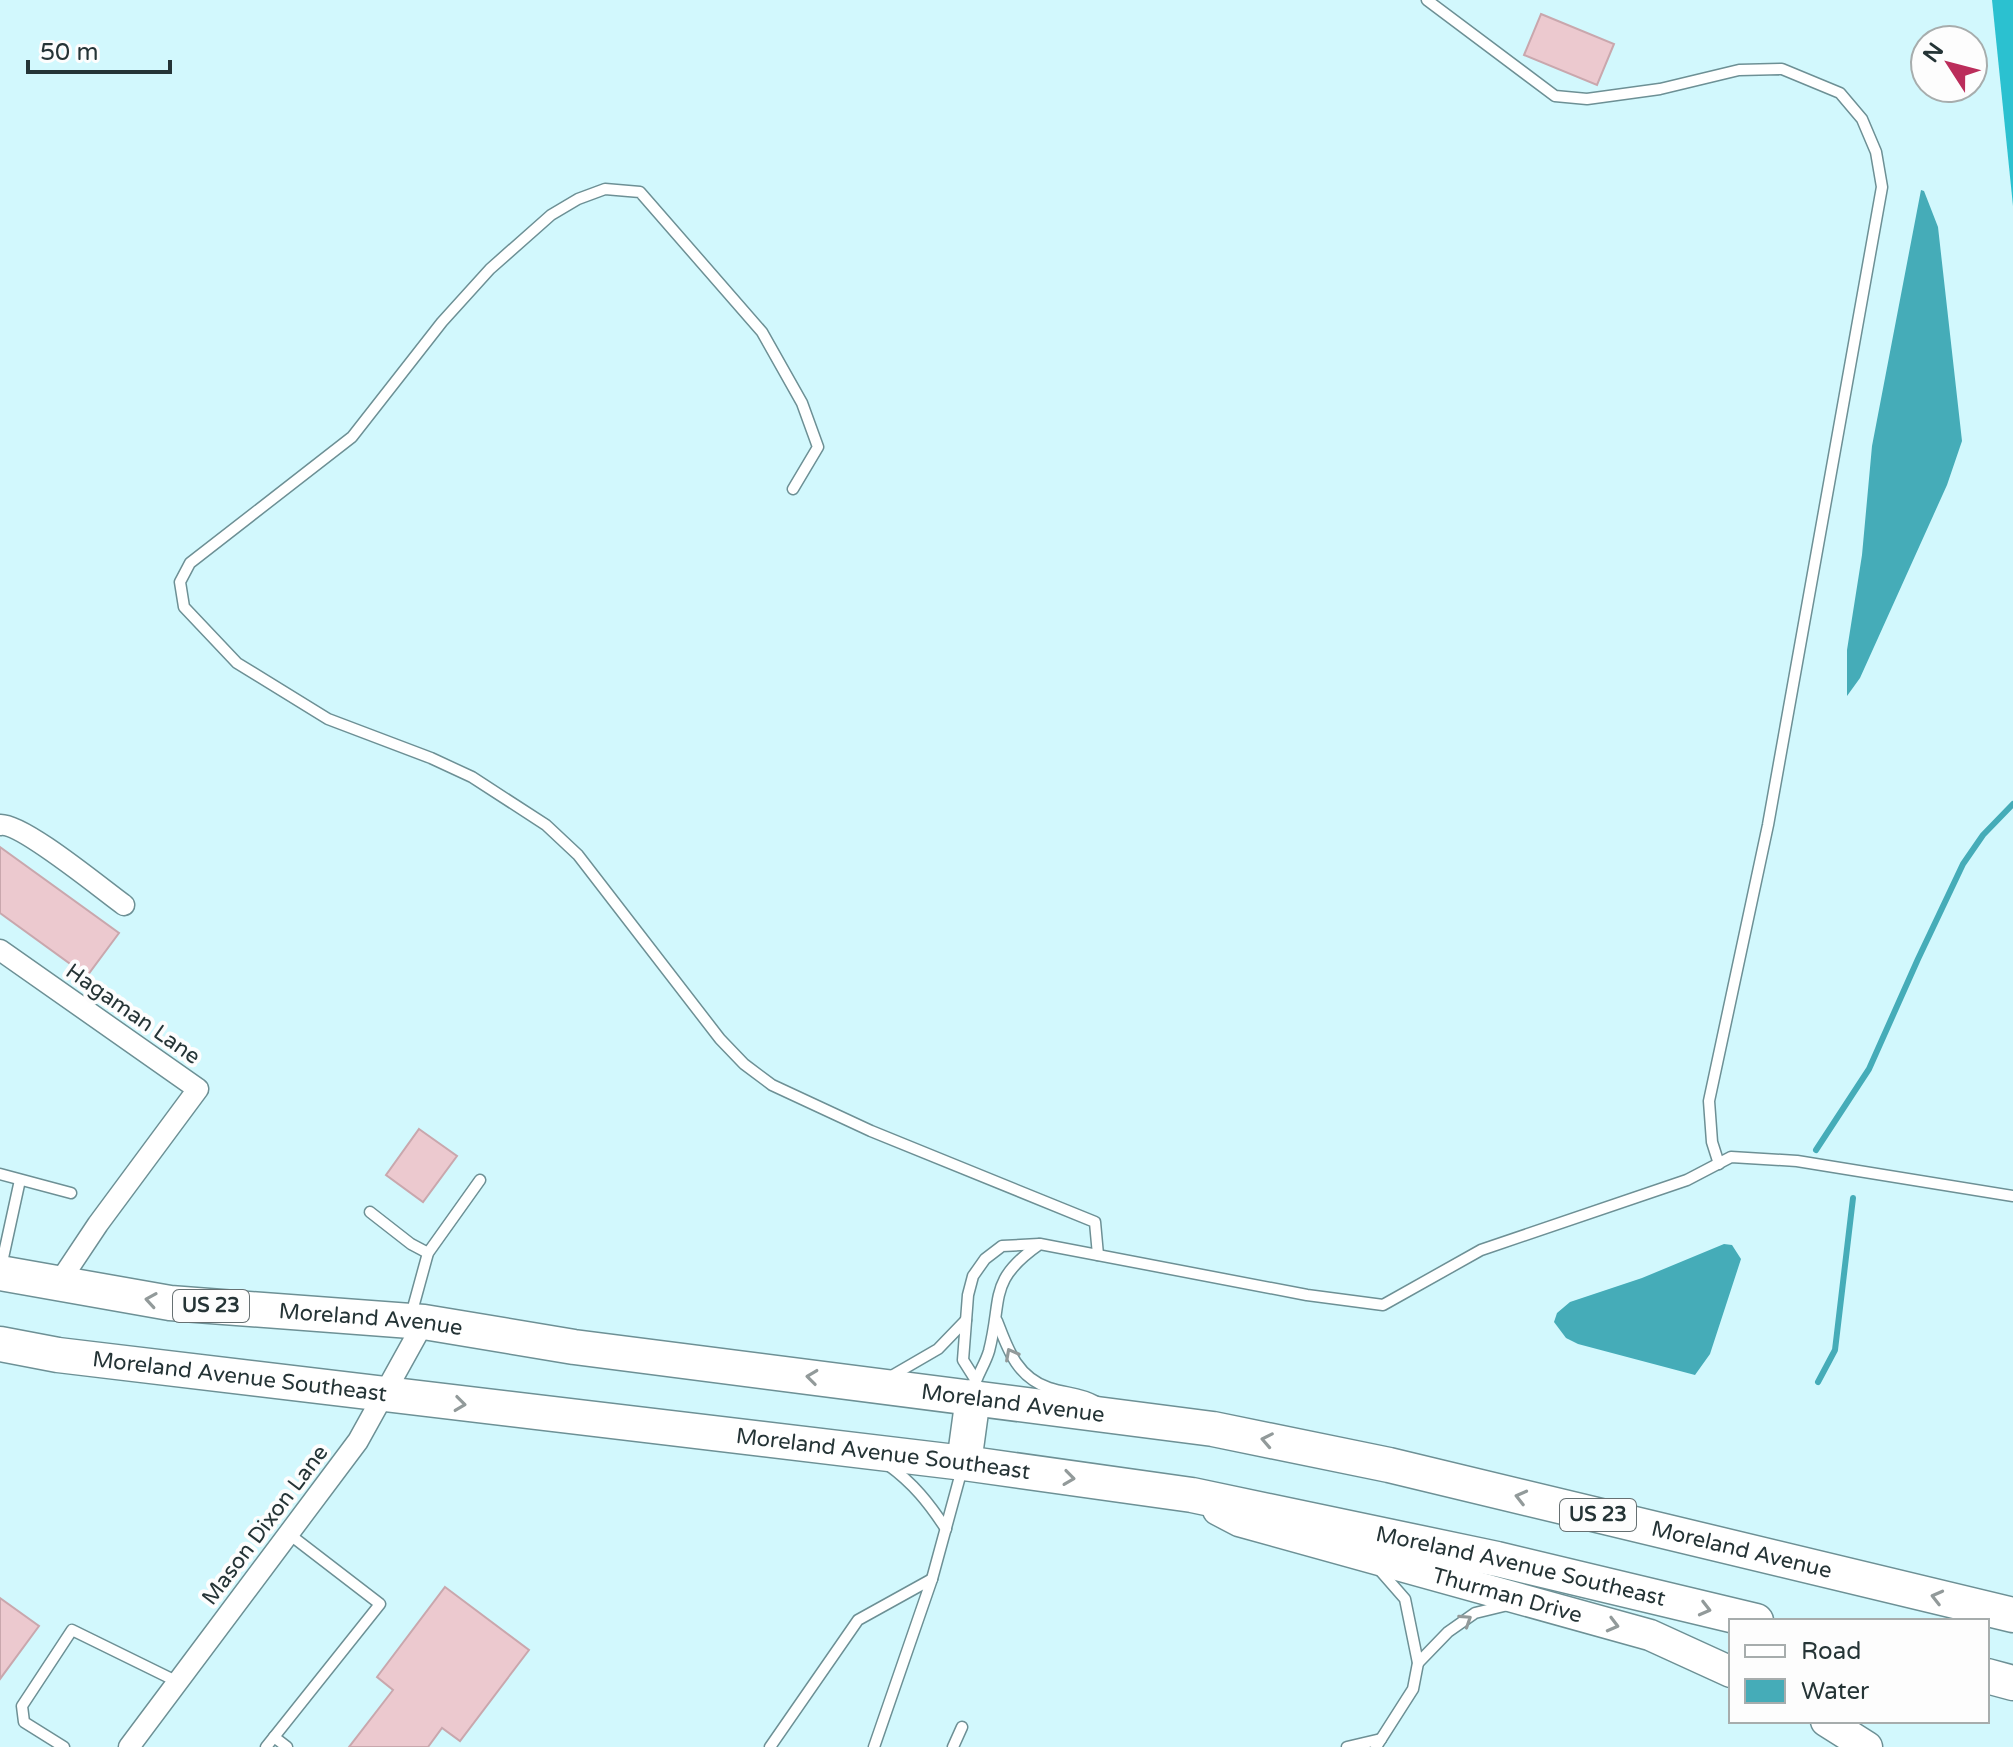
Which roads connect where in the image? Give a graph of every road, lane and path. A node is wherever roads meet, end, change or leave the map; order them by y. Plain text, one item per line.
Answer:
1 (1427, 0) edge
2 (793, 489) dead end
3 (0, 825) edge
4 (124, 905) dead end
5 (0, 950) edge
6 (1719, 1164) junction
7 (0, 1174) edge
8 (20, 1180) junction
9 (480, 1180) dead end
10 (71, 1193) dead end
11 (2013, 1196) edge
12 (370, 1212) dead end
13 (1040, 1244) junction
14 (428, 1253) junction
15 (1098, 1255) junction
16 (0, 1273) edge
17 (58, 1284) junction
18 (966, 1320) junction
19 (997, 1320) junction
20 (417, 1322) junction
21 (0, 1344) edge
22 (874, 1385) junction
23 (974, 1388) junction
24 (383, 1395) junction
25 (1123, 1417) junction
26 (866, 1451) junction
27 (964, 1463) junction
28 (1192, 1495) junction
29 (946, 1529) junction
30 (289, 1534) junction
31 (1368, 1557) junction
32 (932, 1579) junction
33 (1526, 1601) junction
34 (2013, 1615) edge
35 (1748, 1619) edge
36 (1418, 1663) junction
37 (1729, 1671) edge
38 (1989, 1677) edge
39 (178, 1682) junction
40 (2013, 1683) edge
41 (1831, 1723) edge
42 (962, 1727) dead end
43 (1858, 1735) edge
44 (274, 1737) junction
45 (1378, 1743) edge
46 (64, 1747) edge
47 (129, 1747) edge
48 (266, 1747) edge
49 (287, 1747) edge
50 (770, 1747) edge
51 (874, 1747) edge
52 (953, 1747) edge
53 (1347, 1747) edge

1 - 6 lane
2 - 15 lane
3 - 4 street
5 - 17 street, Hagaman Lane
6 - 11 lane
6 - 15 lane
7 - 8 lane
8 - 10 lane
8 - 16 lane
9 - 14 lane
12 - 14 lane
13 - 15 lane
13 - 18 lane
13 - 19 lane
14 - 20 lane
16 - 17 main road, Moreland Avenue / US 23
20 -> 17 main road, Moreland Avenue / US 23
18 - 22 lane
18 - 23 lane
19 - 23 lane
25 -> 19 lane
22 -> 20 main road, Moreland Avenue / US 23
20 - 24 street, Mason Dixon Lane
21 - 24 main road, Moreland Avenue Southeast
22 - 23 main road, Moreland Avenue / US 23
23 - 25 main road, Moreland Avenue / US 23
23 - 27 main road
24 -> 26 main road, Moreland Avenue Southeast
24 - 30 street, Mason Dixon Lane
34 -> 25 main road, Moreland Avenue / US 23
26 - 27 main road, Moreland Avenue Southeast
26 - 29 lane
27 -> 28 main road, Moreland Avenue Southeast
27 - 29 lane
28 - 31 main road, Thurman Drive
28 -> 35 main road, Moreland Avenue Southeast
29 - 32 lane
30 - 39 street, Mason Dixon Lane
30 - 44 lane
31 - 33 main road, Thurman Drive
31 - 36 lane
32 - 50 lane
32 - 51 lane
36 -> 33 lane
33 -> 37 main road, Thurman Drive
36 - 45 lane
38 - 40 main road
39 - 46 lane
39 - 47 street, Mason Dixon Lane
41 - 43 main road
42 - 52 lane
44 - 48 lane
44 - 49 lane
45 - 53 lane

